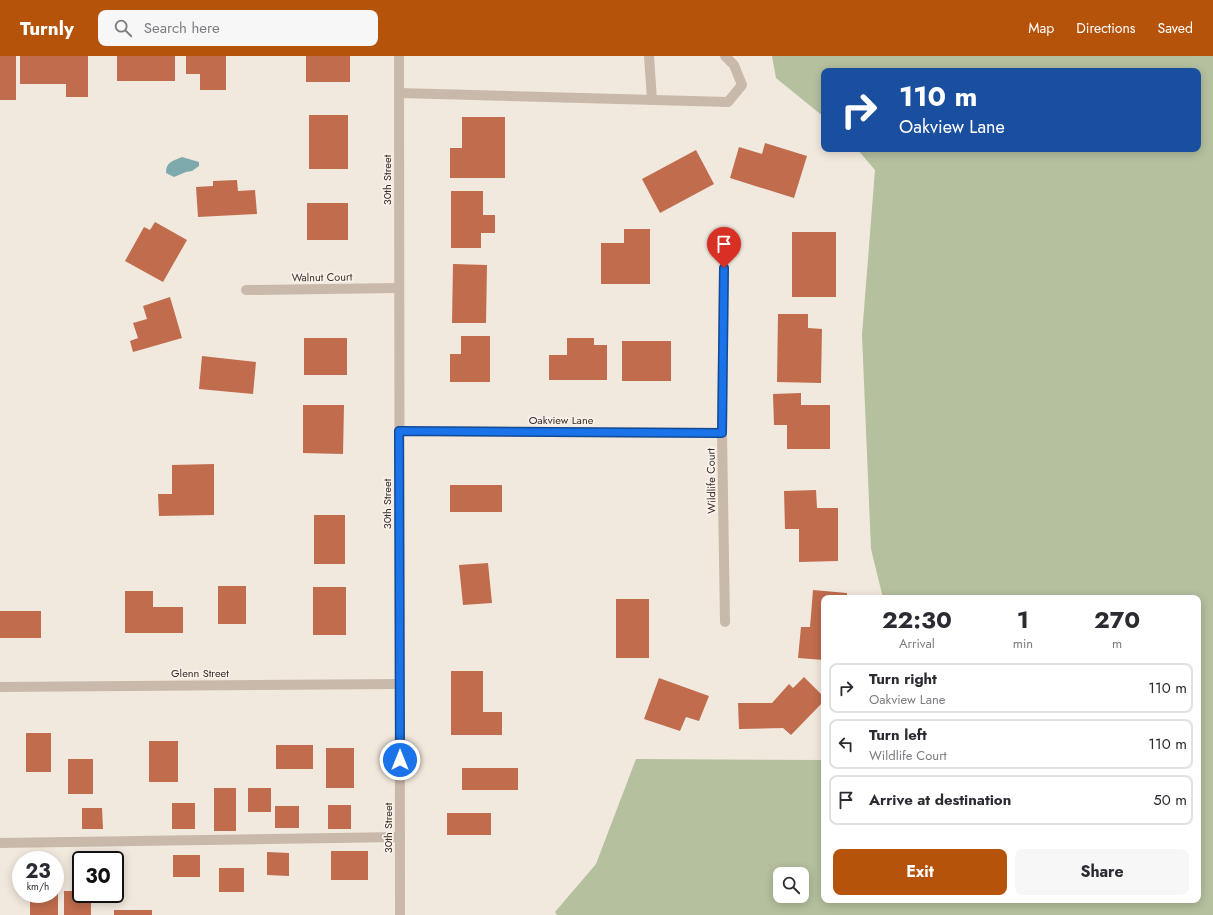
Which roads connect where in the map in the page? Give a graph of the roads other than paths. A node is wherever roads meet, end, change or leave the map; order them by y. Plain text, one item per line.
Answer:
1 (399, 56) edge
2 (649, 56) edge
3 (725, 56) edge
4 (399, 93) junction
5 (652, 100) junction
6 (724, 268) dead end
7 (399, 288) junction
8 (246, 290) dead end
9 (399, 431) junction
10 (722, 433) junction
11 (725, 622) dead end
12 (400, 684) junction
13 (0, 687) edge
14 (400, 836) junction
15 (0, 842) edge
16 (400, 915) edge

1 - 4 street, 30th Street
2 - 5 street
3 - 5 street
4 - 5 street
4 - 7 street, 30th Street
6 - 10 street, Wildlife Court
7 - 8 street, Walnut Court
7 - 9 street, 30th Street
9 - 10 street, Oakview Lane
9 - 12 street, 30th Street
10 - 11 street, Wildlife Court
12 - 13 street, Glenn Street
12 - 14 street, 30th Street
14 - 15 street
14 - 16 street, 30th Street

